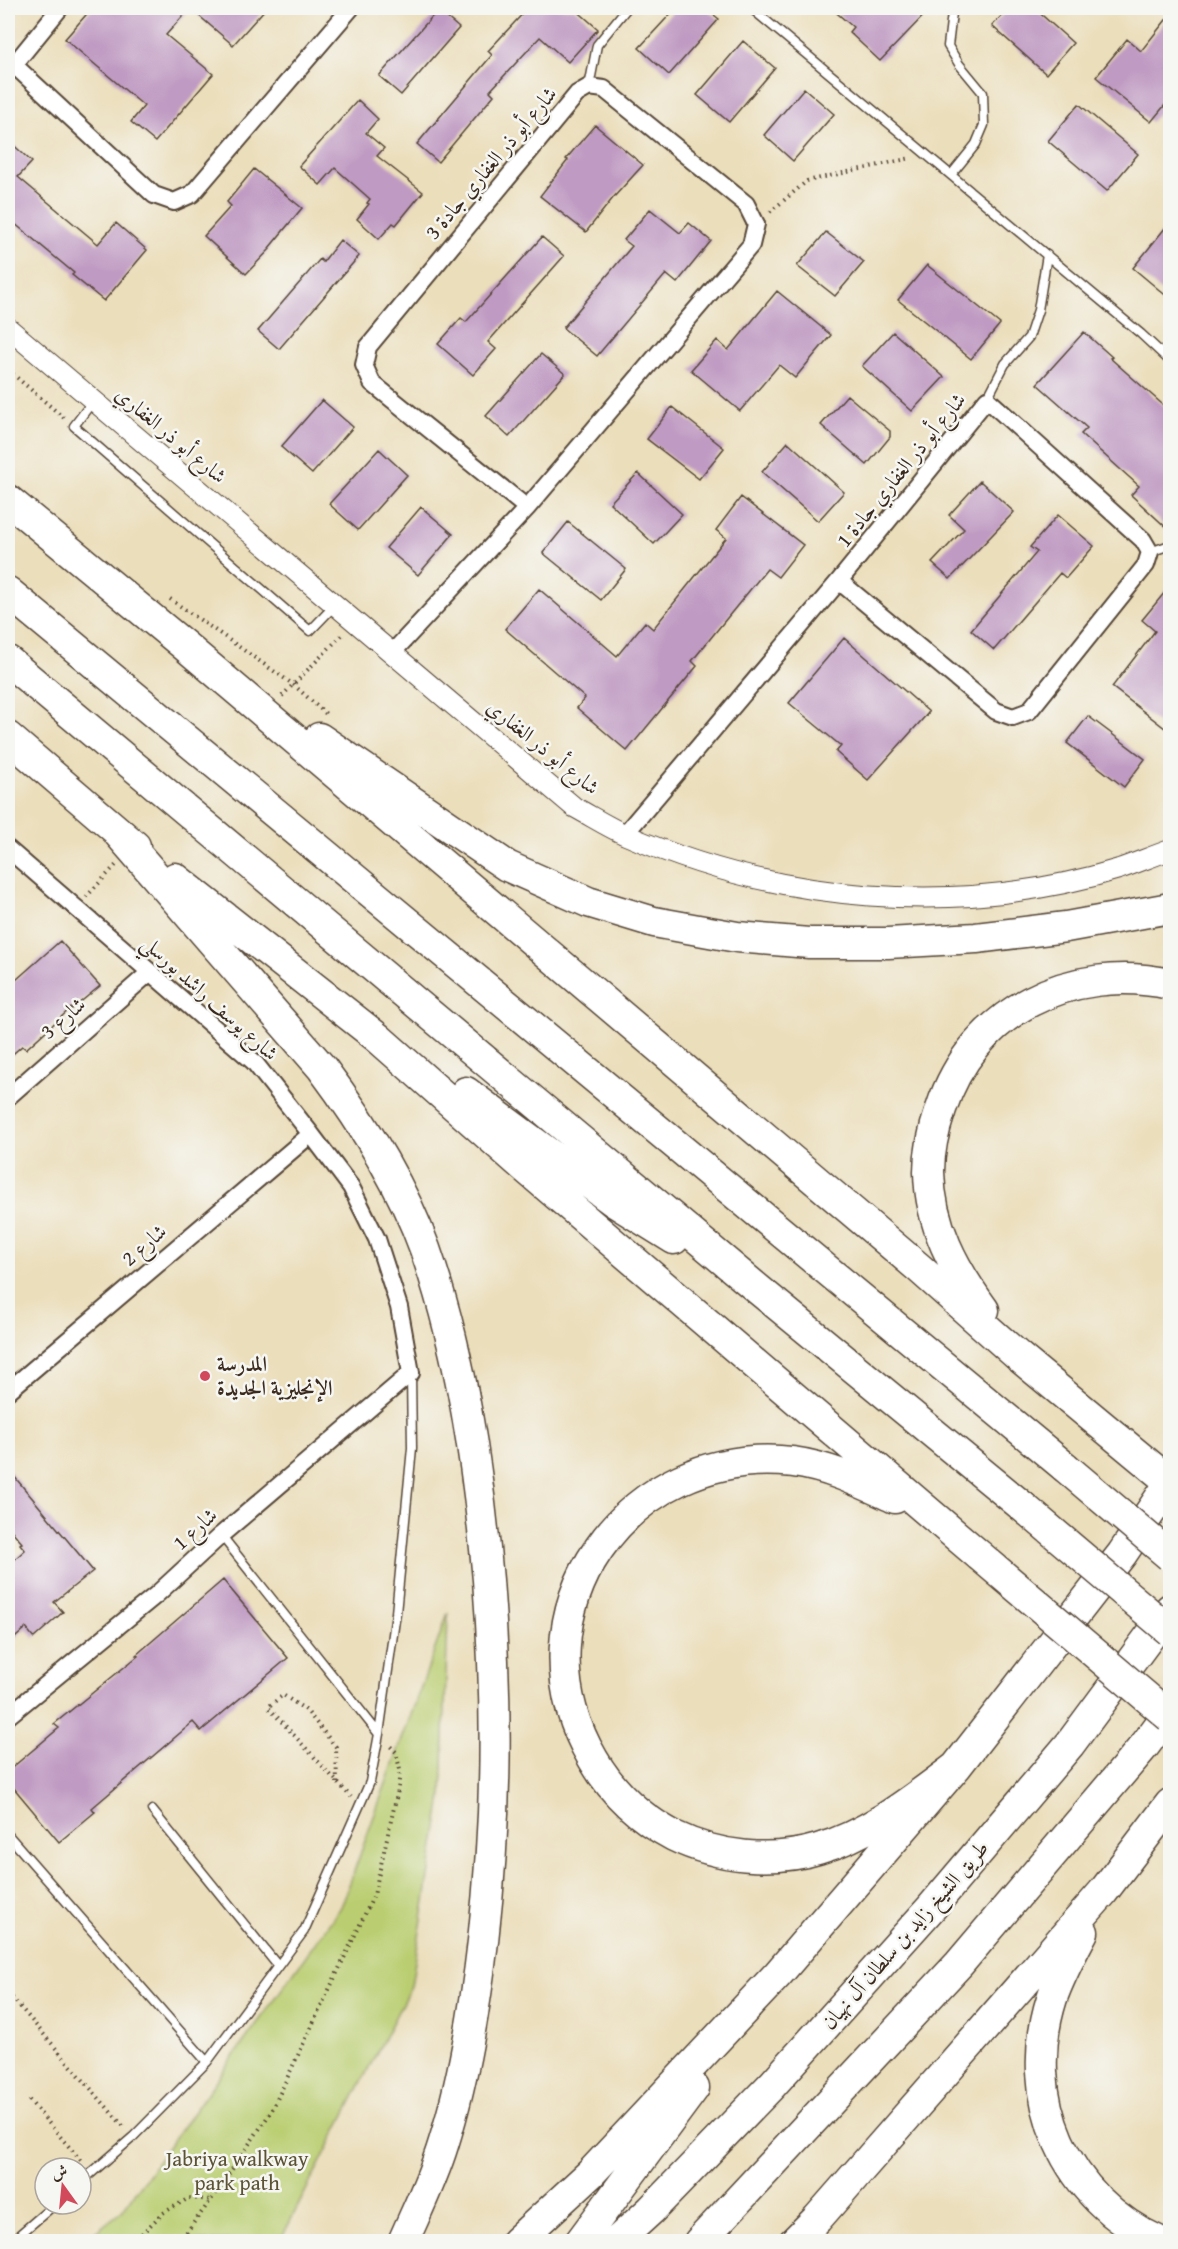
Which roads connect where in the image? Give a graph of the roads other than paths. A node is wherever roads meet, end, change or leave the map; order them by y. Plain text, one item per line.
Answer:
1 (60, 8) edge
2 (351, 8) edge
3 (627, 8) edge
4 (751, 8) edge
5 (955, 8) edge
6 (10, 68) edge
7 (590, 87) junction
8 (951, 175) junction
9 (1047, 255) junction
10 (8, 328) edge
11 (1170, 361) edge
12 (987, 399) junction
13 (93, 401) junction
14 (8, 500) edge
15 (527, 508) junction
16 (1170, 545) edge
17 (1150, 552) junction
18 (839, 581) junction
19 (8, 592) edge
20 (335, 605) junction
21 (185, 646) junction
22 (392, 653) junction
23 (8, 661) edge
24 (8, 737) edge
25 (624, 835) junction
26 (119, 848) junction
27 (8, 849) edge
28 (1170, 850) edge
29 (1170, 908) edge
30 (149, 972) junction
31 (1170, 984) edge
32 (378, 1038) junction
33 (8, 1097) edge
34 (310, 1134) junction
35 (759, 1290) junction
36 (1018, 1356) junction
37 (411, 1372) junction
38 (8, 1392) edge
39 (1170, 1483) edge
40 (927, 1513) junction
41 (221, 1535) junction
42 (1170, 1556) edge
43 (1170, 1609) edge
44 (1170, 1631) edge
45 (1170, 1711) edge
46 (8, 1716) edge
47 (1170, 1717) edge
48 (379, 1734) junction
49 (956, 1767) junction
50 (1170, 1804) edge
51 (152, 1810) dead end
52 (8, 1835) edge
53 (1103, 1892) junction
54 (278, 1966) junction
55 (778, 1974) junction
56 (207, 2062) junction
57 (93, 2172) edge
58 (41, 2216) edge
59 (11, 2241) edge
60 (403, 2241) edge
61 (516, 2241) edge
62 (580, 2241) edge
63 (616, 2241) edge
64 (699, 2241) edge
65 (794, 2241) edge
66 (1160, 2241) edge

1 - 6 street
2 - 6 street
3 - 7 lane
4 - 8 lane
5 - 8 lane
7 - 15 street, شارع أبو ذر الغفاري جادة 3
7 - 15 street, شارع أبو ذر الغفاري جادة 3
8 - 9 lane
9 - 11 lane
9 - 12 lane
10 - 13 street, شارع أبو ذر الغفاري
12 - 17 street, شارع أبو ذر الغفاري جادة 1
12 - 18 street, شارع أبو ذر الغفاري جادة 1
13 - 20 street, شارع أبو ذر الغفاري
13 - 20 lane
14 - 21 highway
15 - 22 street
16 - 17 lane
17 - 18 street, شارع أبو ذر الغفاري جادة 1
18 - 25 street, شارع أبو ذر الغفاري جادة 1
19 - 42 highway, bridge
20 - 22 street, شارع أبو ذر الغفاري
21 - 29 highway
21 - 36 highway
22 - 25 street, شارع أبو ذر الغفاري
23 - 35 highway
24 - 26 highway
25 - 28 street, شارع أبو ذر الغفاري
26 - 32 highway
26 - 60 highway
27 - 30 street, شارع يوسف راشد بورسلي
30 - 33 street, شارع 3
30 - 34 street, شارع يوسف راشد بورسلي
31 - 36 highway
32 - 35 highway
32 - 40 highway
34 - 37 street, شارع يوسف راشد بورسلي
34 - 38 street, شارع 2
35 - 44 highway, bridge
36 - 39 highway
37 - 41 street, شارع 1
37 - 48 lane
39 - 49 highway
40 - 47 highway, bridge
40 - 49 highway
41 - 46 street, شارع 1
41 - 48 lane
43 - 63 highway, طريق الشيخ زايد بن سلطان آل نهيان
45 - 64 highway
48 - 54 lane
49 - 55 highway
50 - 53 highway
51 - 54 lane
52 - 56 lane
53 - 65 highway
53 - 66 highway
54 - 56 lane
55 - 61 highway
55 - 62 highway
56 - 57 lane
58 - 59 lane

